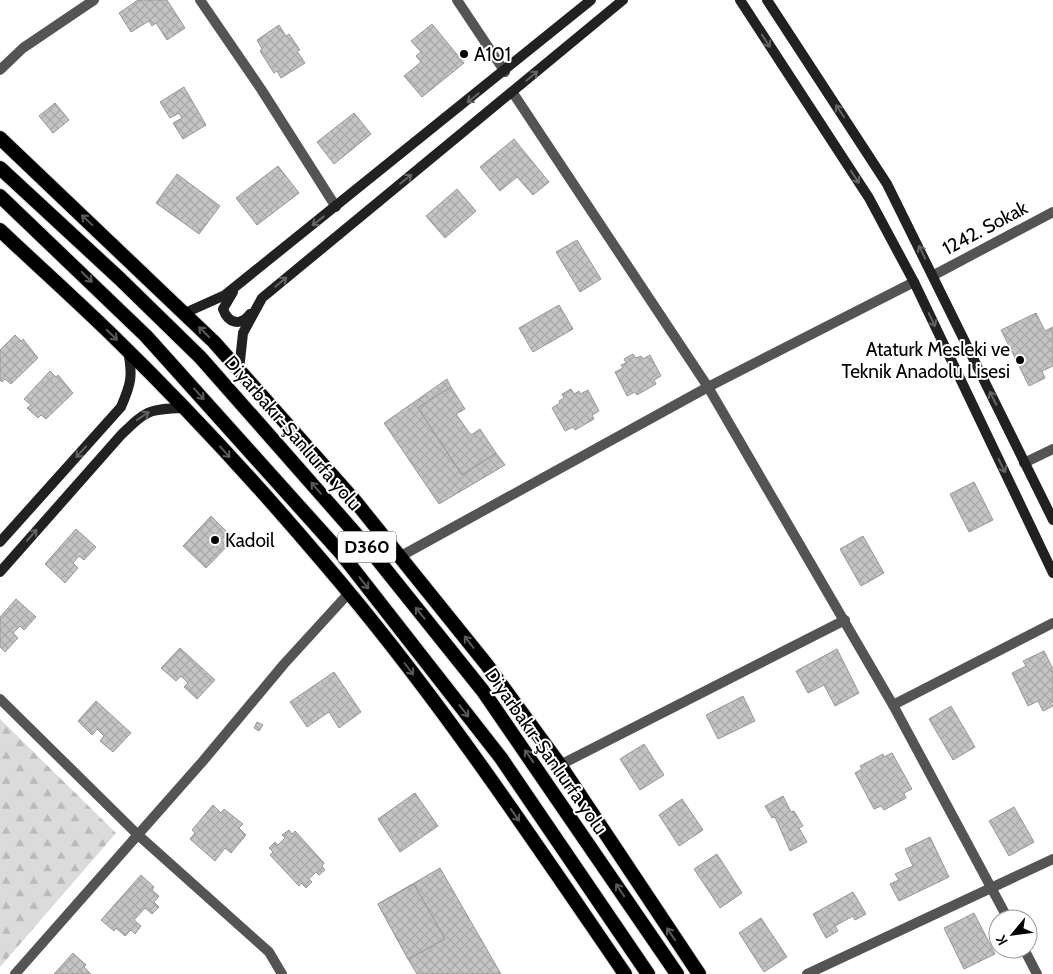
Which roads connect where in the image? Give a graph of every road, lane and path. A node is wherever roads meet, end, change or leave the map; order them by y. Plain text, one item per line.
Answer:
1 (94, 0) edge
2 (200, 0) edge
3 (457, 0) edge
4 (591, 0) edge
5 (623, 0) edge
6 (740, 0) edge
7 (767, 0) edge
8 (0, 70) edge
9 (505, 72) junction
10 (513, 92) junction
11 (0, 138) edge
12 (0, 168) edge
13 (0, 196) edge
14 (336, 207) junction
15 (1053, 212) edge
16 (0, 230) edge
17 (934, 275) junction
18 (914, 282) junction
19 (240, 283) junction
20 (262, 298) junction
21 (185, 313) junction
22 (128, 351) junction
23 (239, 370) junction
24 (708, 387) junction
25 (183, 408) junction
26 (1053, 449) edge
27 (1024, 463) junction
28 (1053, 520) edge
29 (0, 542) edge
30 (401, 556) junction
31 (0, 572) edge
32 (1053, 573) edge
33 (348, 594) junction
34 (845, 620) junction
35 (1053, 623) edge
36 (0, 700) edge
37 (893, 705) junction
38 (560, 765) junction
39 (137, 834) junction
40 (1053, 859) edge
41 (992, 887) junction
42 (1003, 909) edge
43 (1029, 959) edge
44 (14, 974) edge
45 (282, 974) edge
46 (625, 974) edge
47 (648, 974) edge
48 (677, 974) edge
49 (698, 974) edge
50 (807, 974) edge
51 (1037, 974) edge

1 - 8 street
2 - 14 street
3 - 9 street
4 - 9 main road
10 -> 5 main road
6 -> 18 main road
17 -> 7 main road
9 -> 14 main road
20 -> 10 main road
10 - 24 street
21 -> 11 highway
48 -> 12 highway, Diyarbakır-Şanlıurfa yolu / D360
13 -> 47 highway, D360
14 -> 19 main road
15 - 17 street, 1242. Sokak
16 -> 22 highway
27 -> 17 main road
18 - 24 street
18 -> 32 main road
19 - 20 main road
19 - 21 main road
20 - 23 main road
23 -> 21 highway
22 - 25 highway
22 -> 29 main road
23 - 30 highway
24 - 30 street
24 - 34 street
31 -> 25 main road
25 -> 33 highway
26 - 27 street
27 - 28 main road
38 -> 30 highway
33 - 39 street
33 -> 46 highway
34 - 37 street
34 - 38 street
35 - 37 street
36 - 39 street
37 - 41 street
49 -> 38 highway
39 - 44 street
39 - 45 street
40 - 41 street
41 - 42 street
41 - 50 street
43 - 51 street

